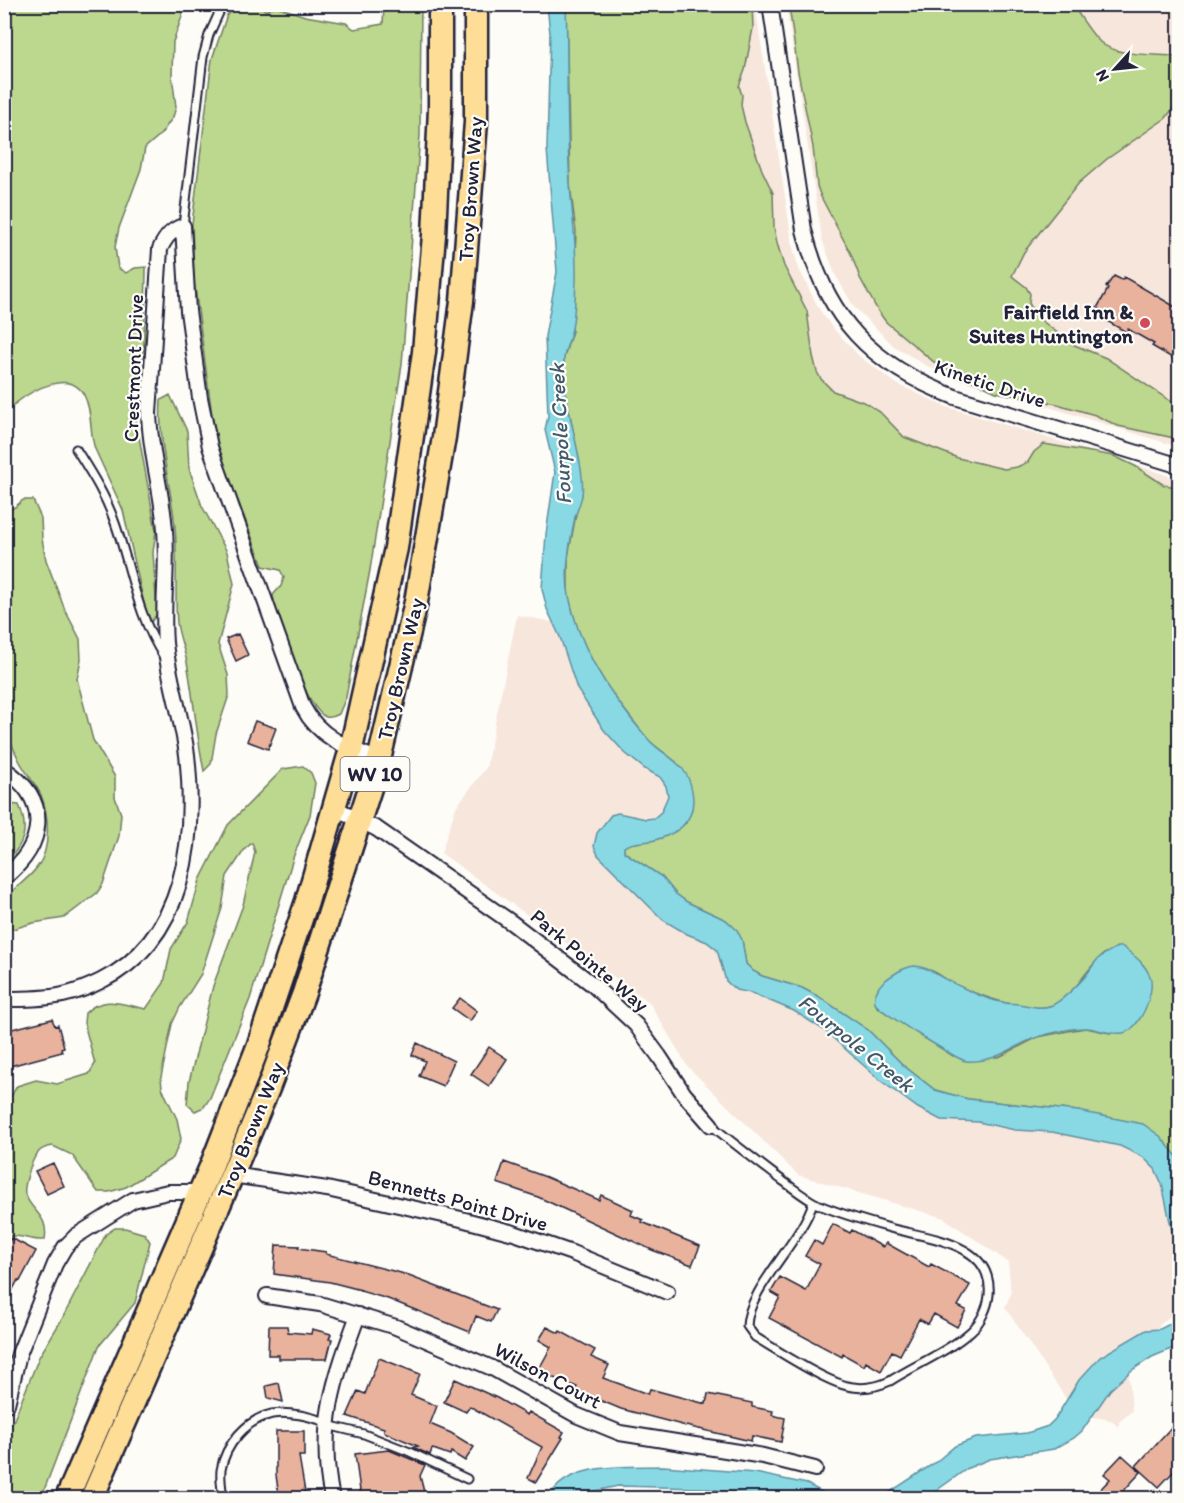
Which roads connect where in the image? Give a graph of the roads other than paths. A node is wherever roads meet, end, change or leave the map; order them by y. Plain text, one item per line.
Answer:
1 (223, 4) edge
2 (441, 4) edge
3 (476, 4) edge
4 (770, 4) edge
5 (183, 226) junction
6 (76, 449) dead end
7 (1179, 466) edge
8 (168, 664) junction
9 (351, 749) junction
10 (379, 760) junction
11 (4, 769) edge
12 (335, 808) junction
13 (361, 820) junction
14 (4, 878) edge
15 (4, 999) edge
16 (711, 1125) joint
17 (232, 1175) junction
18 (200, 1192) junction
19 (813, 1202) junction
20 (667, 1292) dead end
21 (267, 1296) dead end
22 (358, 1315) junction
23 (7, 1404) dead end
24 (327, 1423) junction
25 (815, 1469) dead end
26 (467, 1479) dead end
27 (67, 1498) edge
28 (92, 1498) edge
29 (223, 1498) edge
30 (332, 1498) edge

1 - 5 lane
2 - 9 main road, Troy Brown Way / WV 10
3 - 10 main road, Troy Brown Way / WV 10
4 - 7 street, Kinetic Drive
5 - 8 street, Crestmont Drive
5 - 9 street
6 - 8 lane
8 - 15 street, Crestmont Drive
9 - 10 street
9 - 12 main road, Troy Brown Way / WV 10
10 - 13 main road, Troy Brown Way / WV 10
11 - 14 street
12 - 13 street, Park Pointe Way
12 - 18 main road, Troy Brown Way / WV 10
13 - 16 street, Park Pointe Way
13 - 17 main road, Troy Brown Way / WV 10
16 - 19 lane, Park Pointe Way
17 - 20 street, Bennetts Point Drive
17 - 28 main road, Troy Brown Way / WV 10
18 - 23 street
18 - 27 main road, Troy Brown Way / WV 10
19 - 19 lane
21 - 22 street, Wilson Court
22 - 24 street
22 - 25 street, Wilson Court
24 - 26 lane
24 - 29 lane
24 - 30 street

